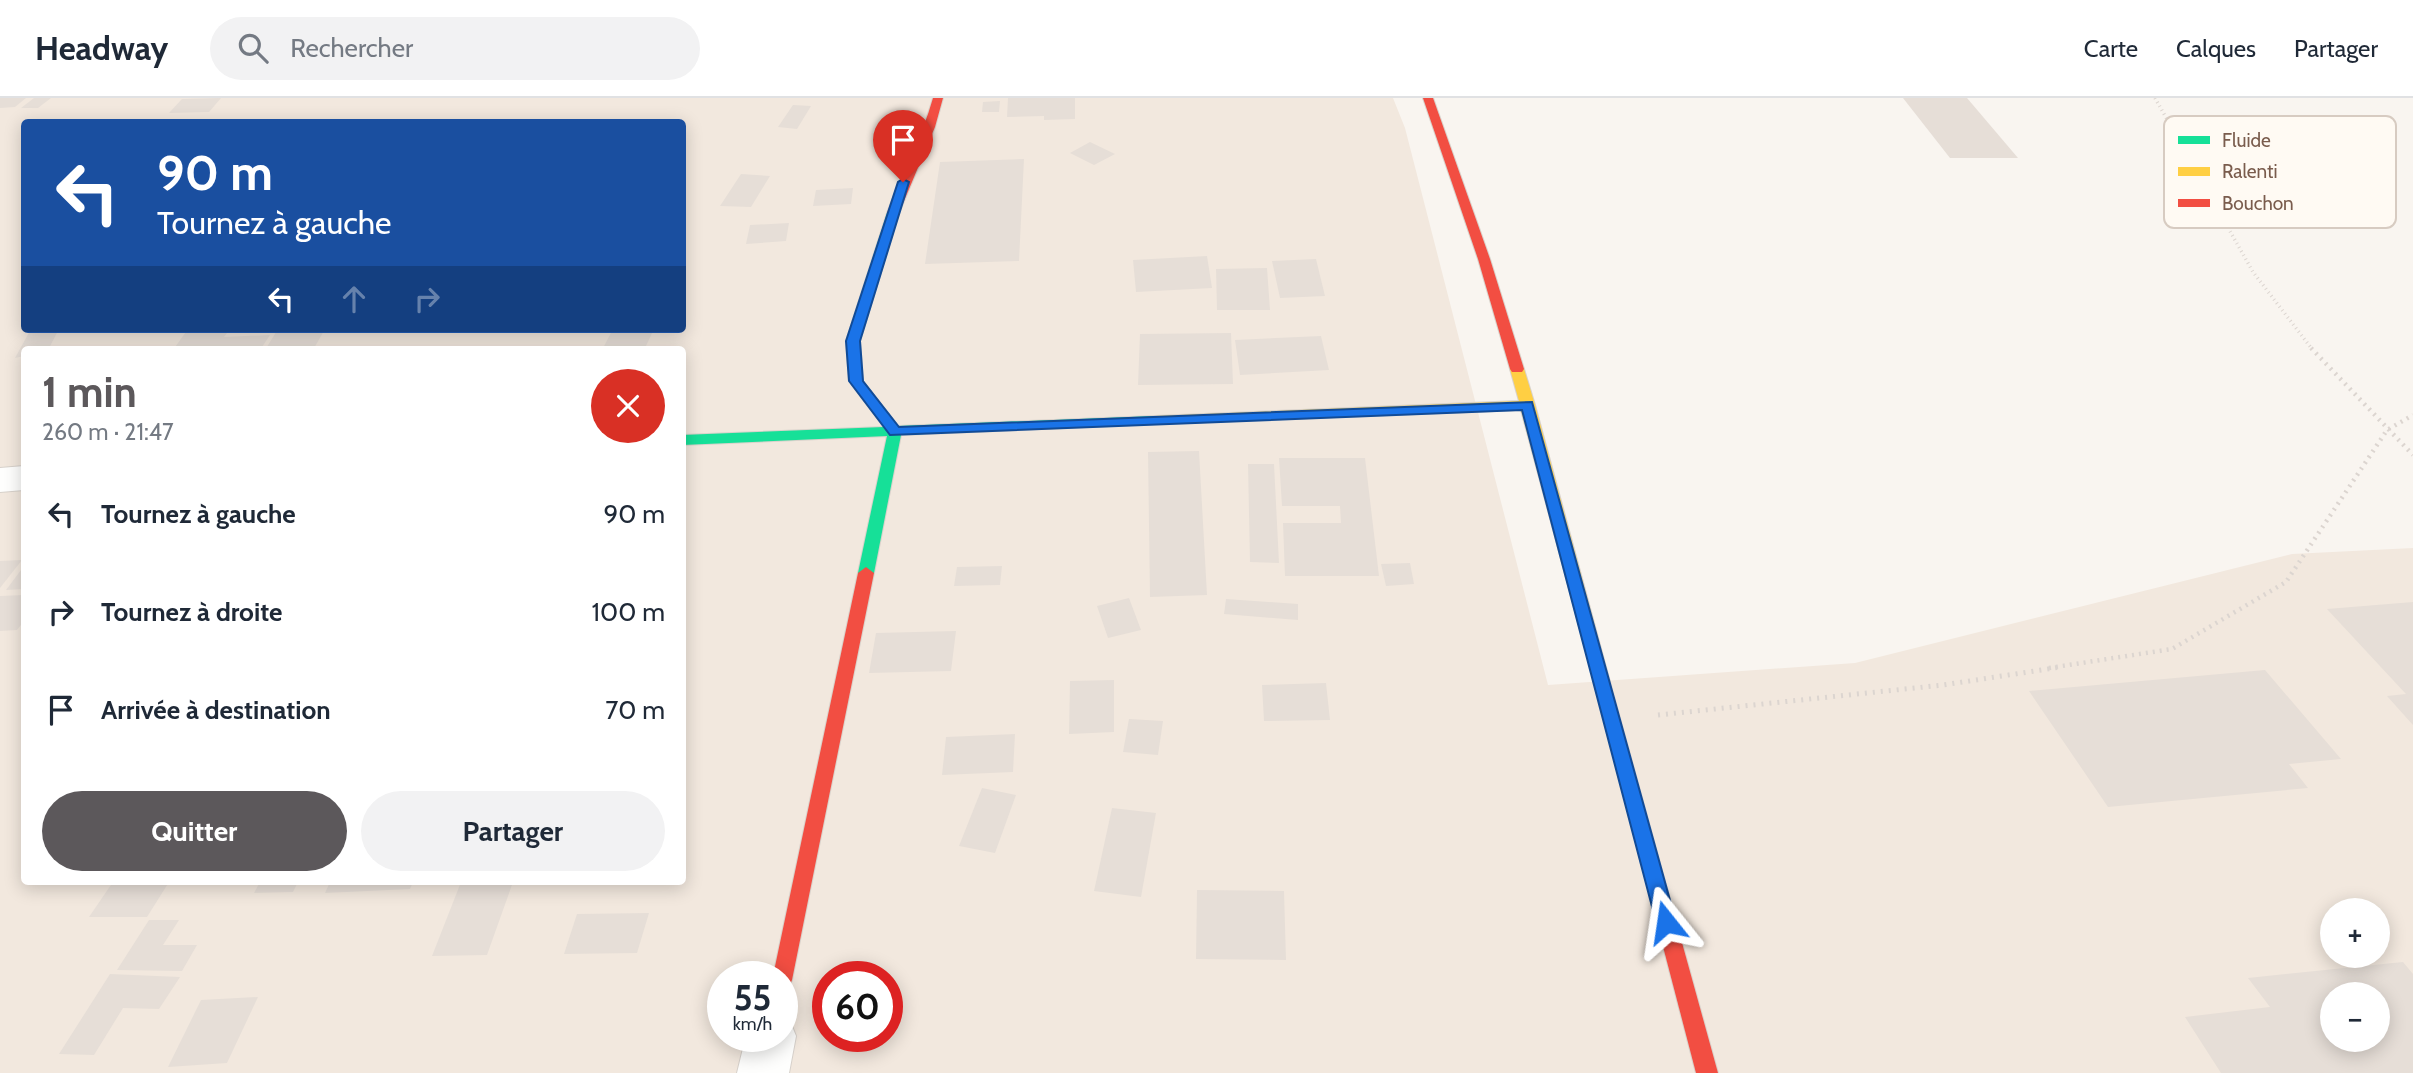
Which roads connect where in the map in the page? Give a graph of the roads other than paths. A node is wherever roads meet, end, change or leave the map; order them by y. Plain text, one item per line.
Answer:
1 (938, 98) edge
2 (1428, 98) edge
3 (1528, 405) junction
4 (895, 432) junction
5 (686, 440) edge
6 (21, 478) edge
7 (0, 480) edge
8 (786, 961) edge
9 (768, 1052) edge
10 (763, 1073) edge
11 (1707, 1073) edge

1 - 4 street
2 - 3 street
3 - 4 street
3 - 11 street
4 - 5 street
4 - 8 street
6 - 7 street
9 - 10 street

